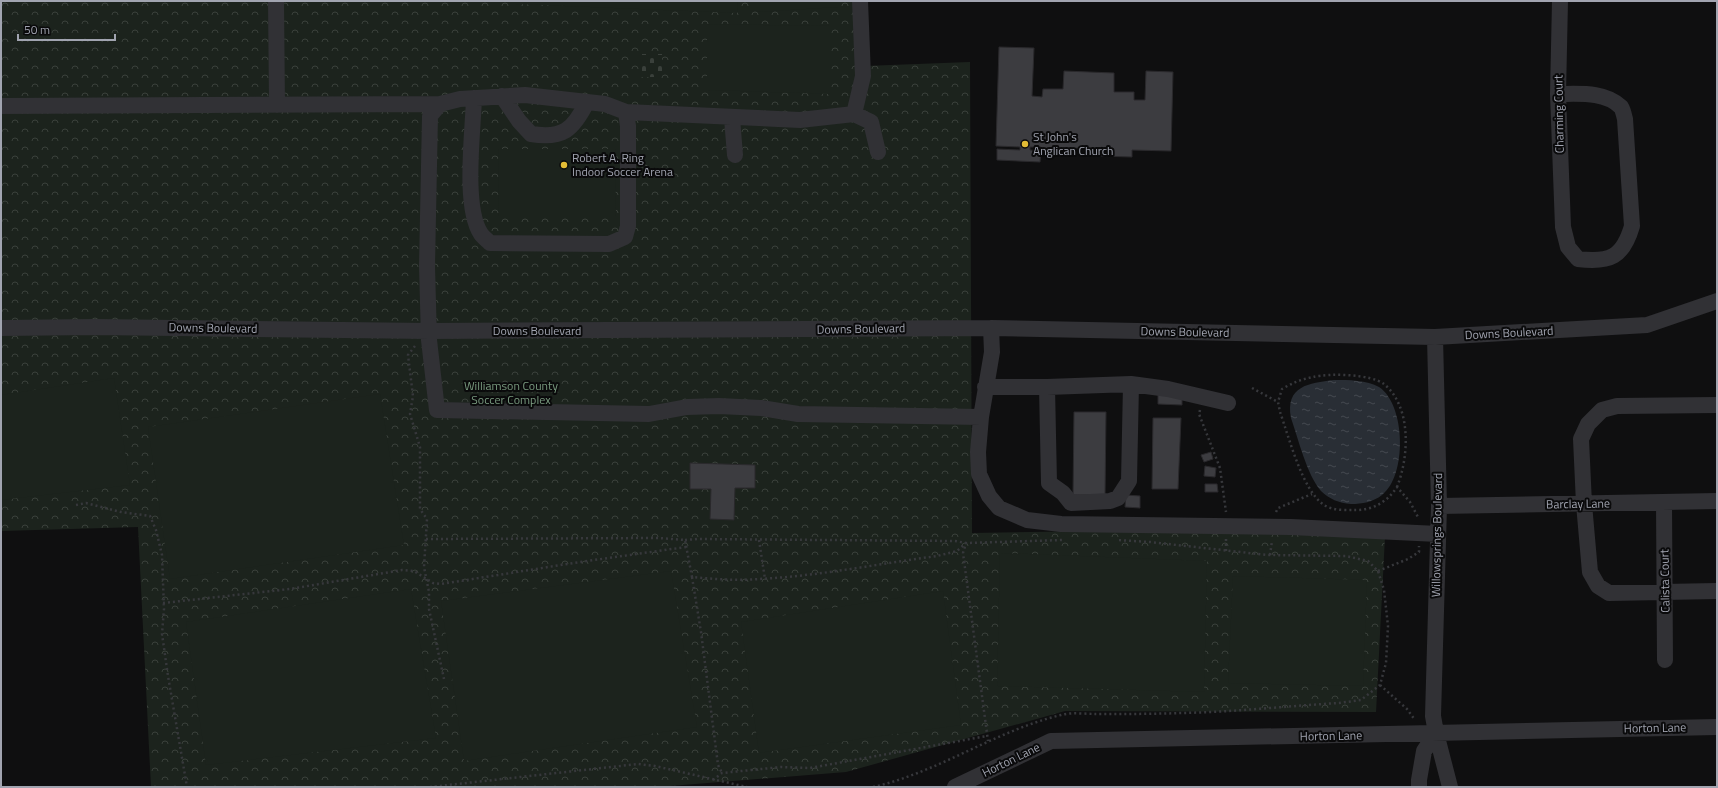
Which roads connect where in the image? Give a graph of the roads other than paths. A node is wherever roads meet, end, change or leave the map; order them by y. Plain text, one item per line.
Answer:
1 (276, 1) edge
2 (860, 1) edge
3 (1560, 1) edge
4 (1558, 94) junction
5 (502, 96) junction
6 (474, 98) junction
7 (586, 102) junction
8 (440, 104) junction
9 (277, 105) junction
10 (1, 106) edge
11 (626, 112) junction
12 (854, 114) junction
13 (732, 118) junction
14 (878, 152) dead end
15 (735, 155) dead end
16 (1717, 302) edge
17 (1, 328) edge
18 (991, 328) junction
19 (430, 332) junction
20 (1435, 337) junction
21 (1131, 384) junction
22 (985, 387) junction
23 (1047, 387) junction
24 (1228, 404) dead end
25 (1717, 405) edge
26 (981, 417) junction
27 (1717, 501) edge
28 (1664, 503) junction
29 (1584, 504) junction
30 (1439, 506) junction
31 (1438, 534) junction
32 (1665, 591) junction
33 (1717, 591) edge
34 (1665, 660) dead end
35 (1717, 727) edge
36 (1436, 733) junction
37 (955, 787) edge
38 (1419, 787) edge
39 (1450, 787) edge

1 - 9 street
2 - 12 street
3 - 4 street, Charming Court
4 - 4 street, Charming Court
5 - 6 street
5 - 7 street
5 - 7 street
6 - 8 street
6 - 11 street
7 - 11 street
8 - 9 street
8 - 19 street
9 - 10 street
11 - 13 street
12 - 13 street
12 - 14 street
13 - 15 street
16 - 20 street, Downs Boulevard
17 - 19 street, Downs Boulevard
18 - 19 street, Downs Boulevard
18 - 20 street, Downs Boulevard
18 - 22 street
19 - 26 street
20 - 30 street, Willowsprings Boulevard
21 - 23 street
21 - 23 street
21 - 24 street
22 - 23 street
22 - 26 street
25 - 29 street
26 - 31 street
27 - 28 street, Barclay Lane
28 - 29 street, Barclay Lane
28 - 32 street, Calista Court
29 - 30 street, Barclay Lane
29 - 32 street
30 - 31 street, Willowsprings Boulevard
31 - 36 street, Willowsprings Boulevard
32 - 33 street
32 - 34 street, Calista Court
35 - 36 street, Horton Lane
36 - 37 street, Horton Lane
36 - 38 street
36 - 39 street, Willowsprings Boulevard

